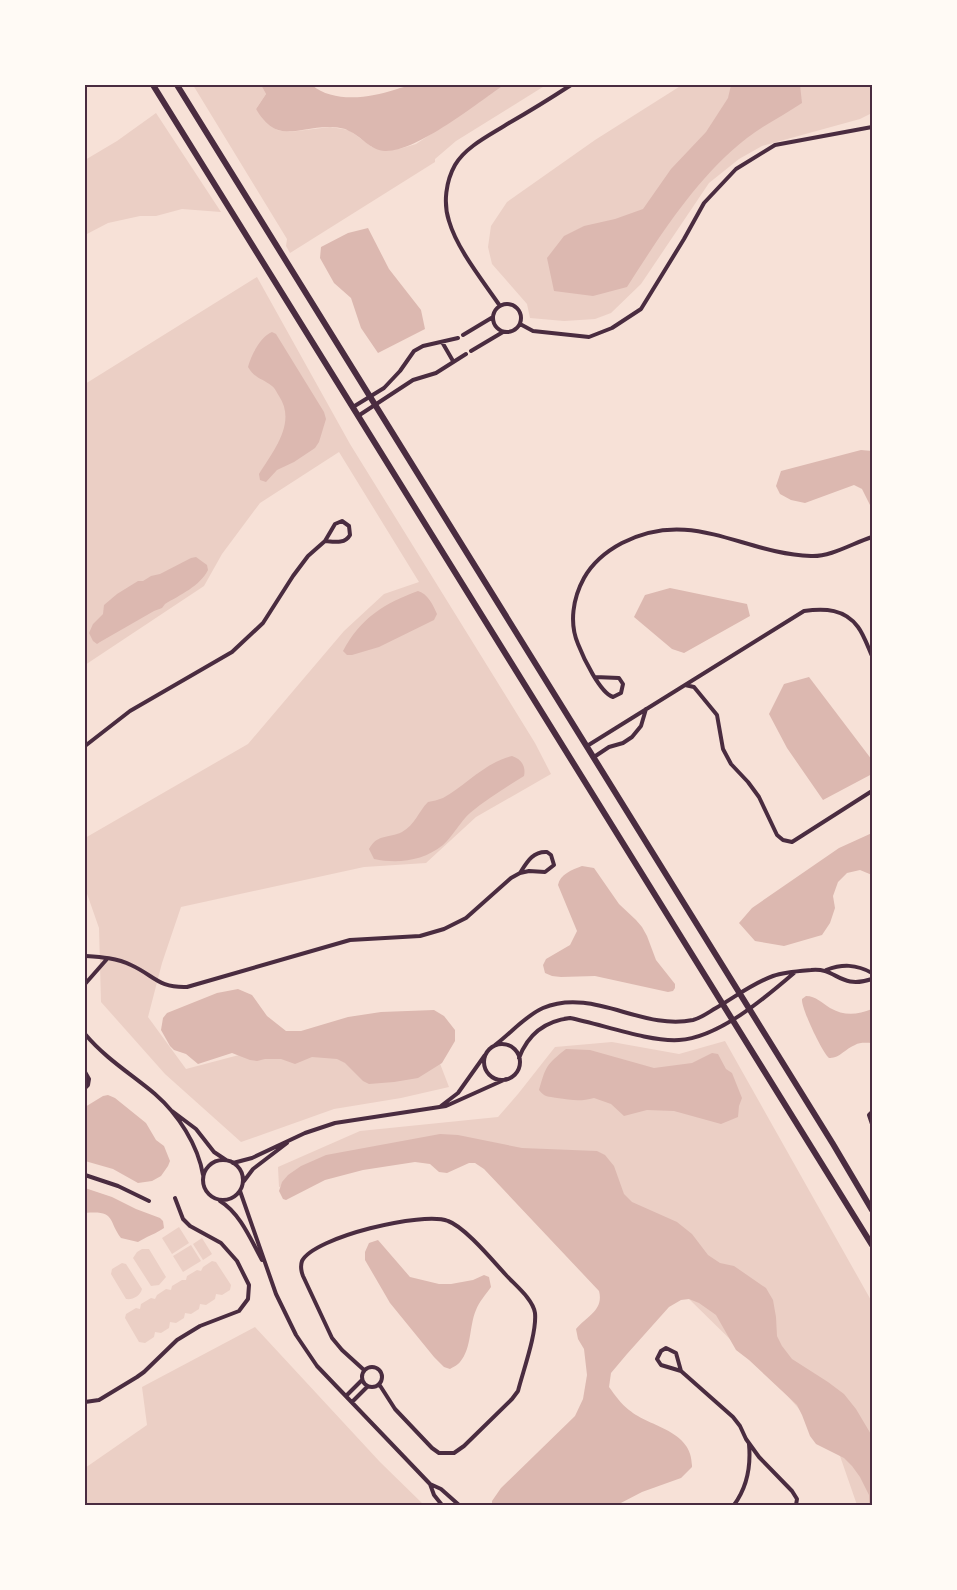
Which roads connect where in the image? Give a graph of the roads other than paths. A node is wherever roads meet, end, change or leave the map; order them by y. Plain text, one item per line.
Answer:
1 (154, 85) edge
2 (177, 85) edge
3 (571, 85) edge
4 (872, 127) edge
5 (500, 306) junction
6 (493, 317) junction
7 (520, 324) junction
8 (502, 332) junction
9 (463, 335) dead end
10 (458, 338) dead end
11 (442, 342) junction
12 (471, 351) dead end
13 (466, 354) dead end
14 (453, 361) junction
15 (370, 397) junction
16 (375, 405) junction
17 (352, 408) junction
18 (358, 416) junction
19 (872, 537) edge
20 (325, 541) junction
21 (872, 656) edge
22 (595, 677) junction
23 (685, 685) junction
24 (646, 709) junction
25 (85, 746) edge
26 (587, 746) junction
27 (594, 757) junction
28 (872, 792) edge
29 (520, 873) junction
30 (85, 956) edge
31 (106, 959) junction
32 (826, 970) junction
33 (794, 973) junction
34 (872, 973) edge
35 (872, 979) edge
36 (85, 984) edge
37 (740, 994) junction
38 (724, 1004) junction
39 (749, 1009) junction
40 (733, 1019) junction
41 (85, 1034) edge
42 (495, 1045) junction
43 (487, 1052) junction
44 (520, 1058) junction
45 (85, 1072) edge
46 (506, 1079) junction
47 (85, 1088) edge
48 (437, 1108) junction
49 (171, 1110) junction
50 (872, 1112) edge
51 (872, 1124) edge
52 (293, 1139) junction
53 (227, 1160) junction
54 (233, 1163) junction
55 (85, 1174) edge
56 (203, 1175) junction
57 (242, 1185) junction
58 (240, 1191) junction
59 (175, 1198) dead end
60 (218, 1200) junction
61 (149, 1201) dead end
62 (872, 1210) edge
63 (872, 1245) edge
64 (267, 1268) junction
65 (364, 1370) junction
66 (681, 1371) junction
67 (362, 1380) junction
68 (379, 1384) junction
69 (368, 1386) junction
70 (346, 1396) junction
71 (85, 1402) edge
72 (352, 1402) junction
73 (749, 1443) junction
74 (430, 1484) junction
75 (442, 1505) edge
76 (459, 1505) edge
77 (734, 1505) edge
78 (796, 1505) edge

1 - 17 main road
2 - 15 main road
3 - 5 street
4 - 7 street
5 - 6 street
5 - 7 street
6 - 8 street
6 - 9 street
7 - 8 street
8 - 12 street
10 - 11 street
11 - 14 street
11 - 15 street
13 - 14 street
14 - 16 street
15 - 16 main road
15 - 17 street
16 - 18 street
16 - 26 main road
17 - 18 main road
18 - 38 main road
19 - 22 street
20 - 20 street
20 - 25 street
21 - 23 street
22 - 22 street
23 - 24 street
23 - 28 street
24 - 26 street
24 - 27 street
26 - 27 main road
27 - 37 main road
29 - 29 street
29 - 31 street
30 - 31 street
31 - 36 street
32 - 33 street
32 - 34 street
32 - 35 street
33 - 37 street
33 - 39 street
37 - 38 street
37 - 39 main road
38 - 40 main road
38 - 42 street
39 - 40 street
39 - 62 main road
40 - 44 street
40 - 63 main road
41 - 49 street
42 - 43 street
42 - 44 street
43 - 46 street
43 - 48 street
44 - 46 street
45 - 47 street
46 - 48 street
48 - 52 street
49 - 53 street
49 - 56 street
50 - 51 street
52 - 54 street
52 - 57 street
53 - 54 street
53 - 56 street
54 - 57 street
55 - 61 street
56 - 60 street
57 - 58 street
58 - 60 street
58 - 64 street
59 - 71 street
60 - 64 street
64 - 70 street
65 - 67 street
65 - 68 street
65 - 68 street
66 - 66 street
66 - 73 street
67 - 69 street
67 - 70 street
68 - 69 street
69 - 72 street
70 - 72 street
72 - 74 street
73 - 77 street
73 - 78 street
74 - 75 street
74 - 76 street

